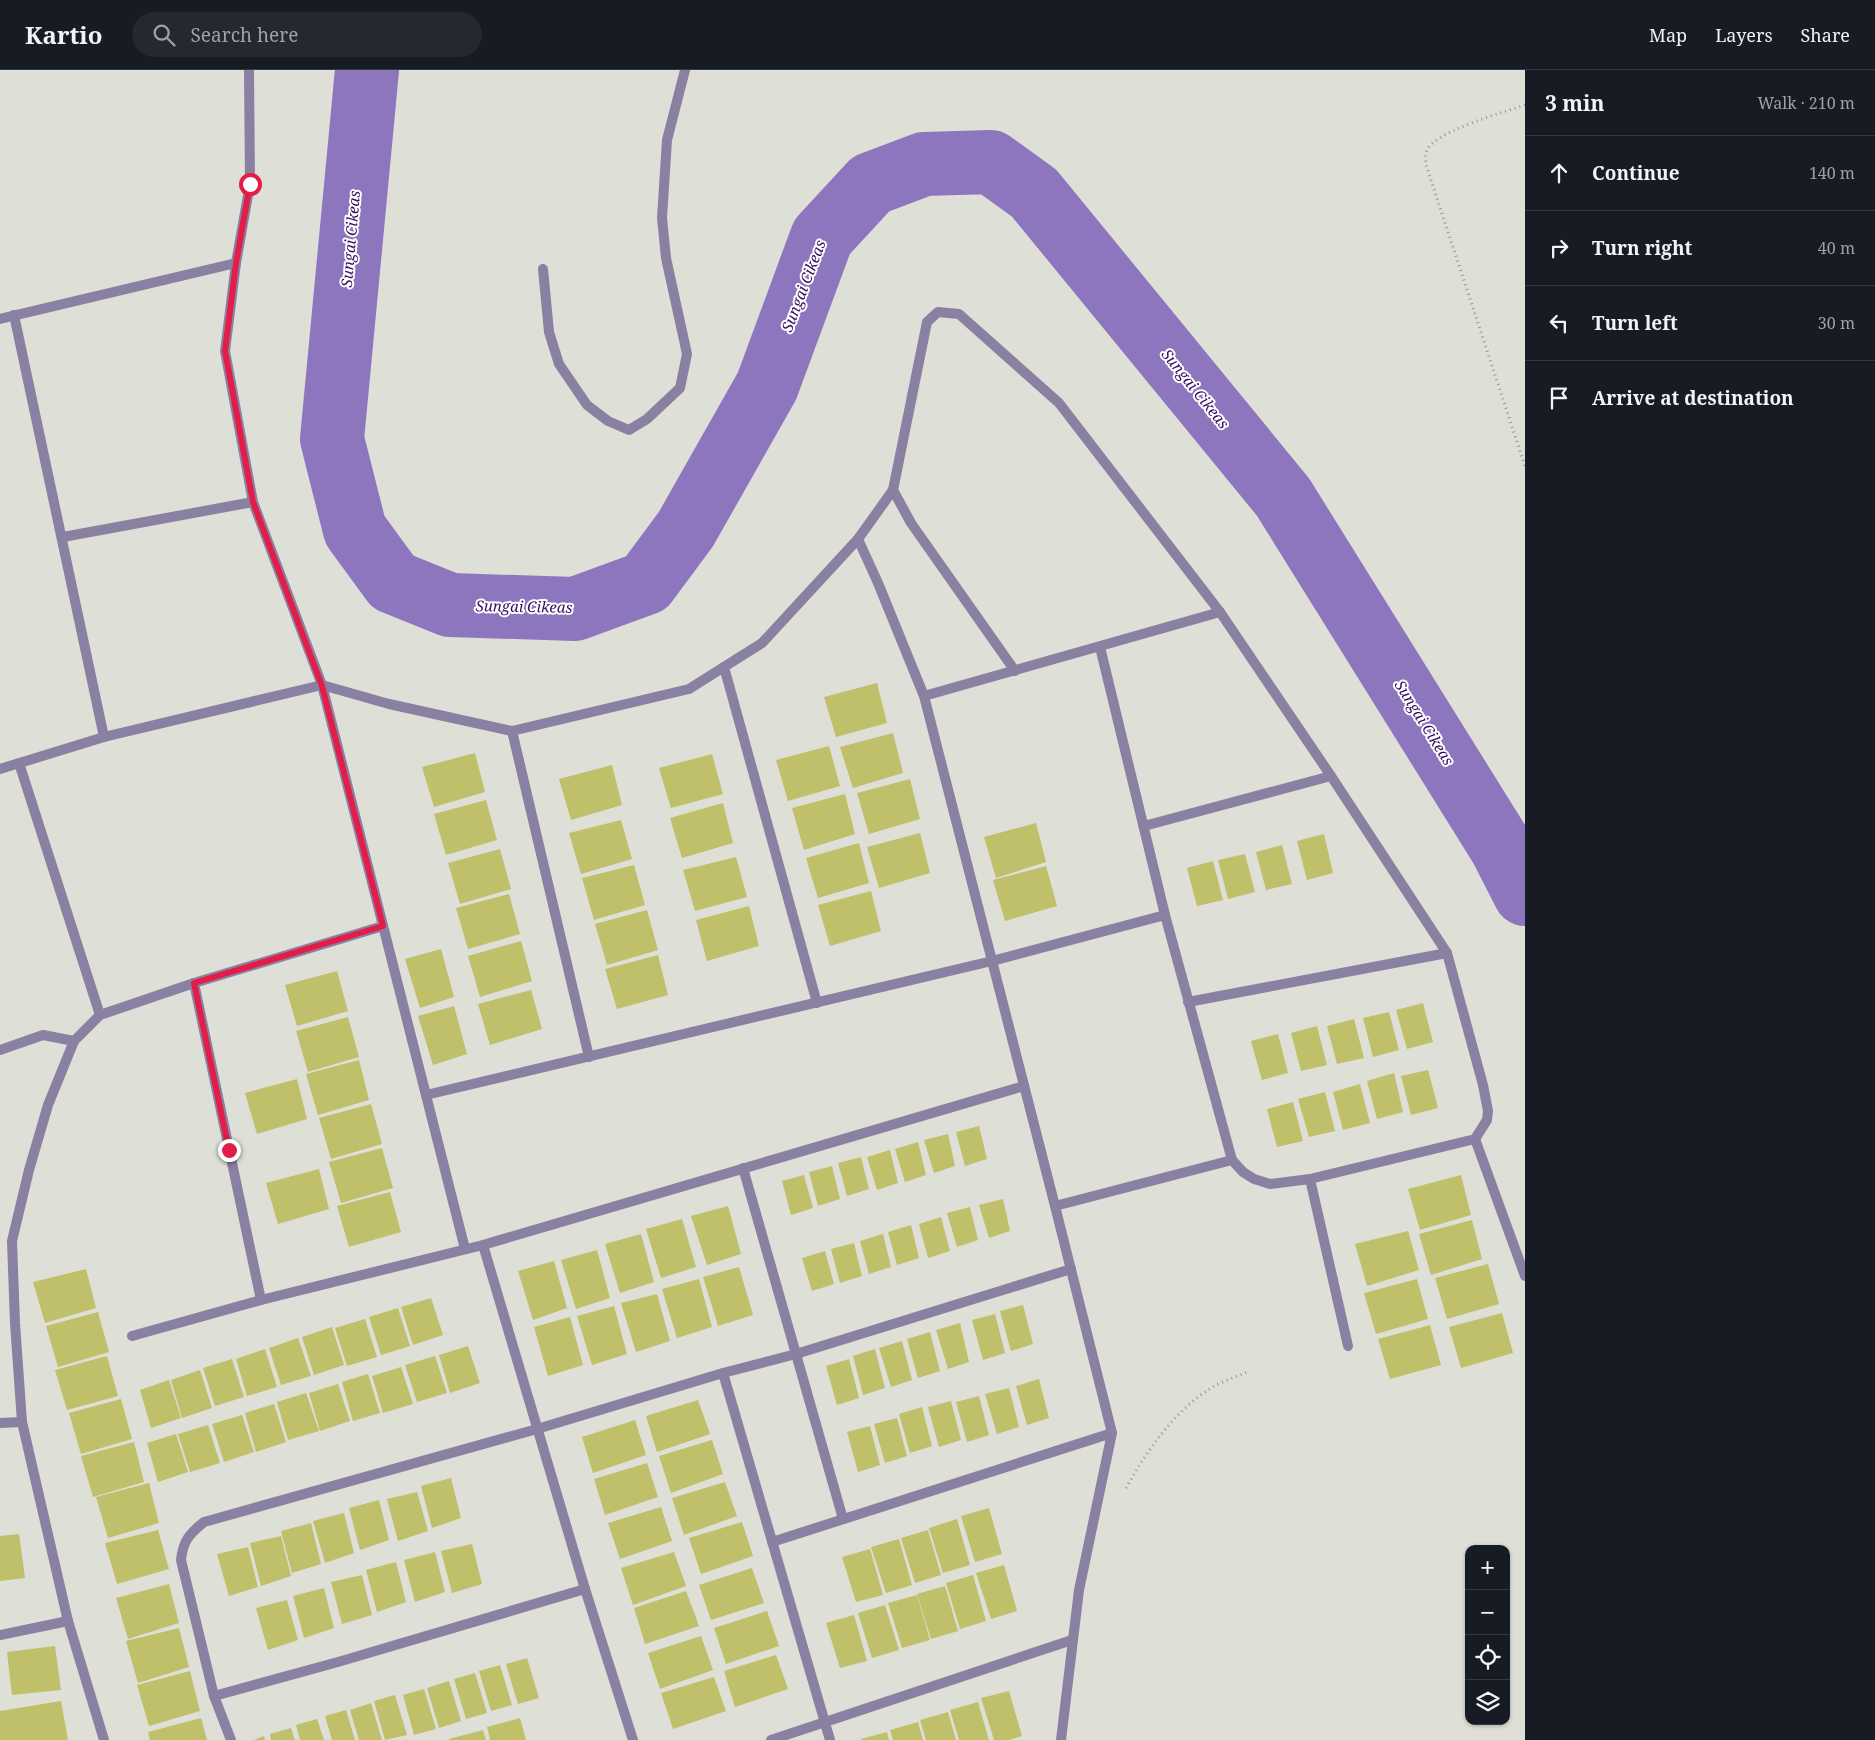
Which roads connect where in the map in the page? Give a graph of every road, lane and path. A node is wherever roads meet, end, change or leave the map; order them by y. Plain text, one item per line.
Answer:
1 (249, 70) edge
2 (685, 70) edge
3 (1525, 105) edge
4 (236, 263) junction
5 (543, 269) dead end
6 (14, 315) junction
7 (0, 320) edge
8 (1525, 466) edge
9 (893, 490) junction
10 (253, 502) junction
11 (63, 537) junction
12 (858, 539) junction
13 (1220, 612) junction
14 (1100, 647) junction
15 (724, 667) junction
16 (1015, 671) junction
17 (322, 686) junction
18 (924, 696) junction
19 (512, 731) junction
20 (104, 738) junction
21 (19, 763) junction
22 (0, 769) edge
23 (1331, 776) junction
24 (1144, 826) junction
25 (1165, 915) junction
26 (383, 926) junction
27 (1447, 953) junction
28 (992, 961) junction
29 (194, 983) junction
30 (817, 1002) junction
31 (1188, 1002) junction
32 (100, 1015) junction
33 (74, 1041) junction
34 (0, 1050) edge
35 (590, 1057) junction
36 (1024, 1086) junction
37 (426, 1095) junction
38 (1475, 1139) junction
39 (1232, 1160) junction
40 (743, 1168) junction
41 (1310, 1179) junction
42 (1055, 1206) junction
43 (483, 1245) junction
44 (465, 1249) junction
45 (1071, 1269) junction
46 (1525, 1276) edge
47 (261, 1300) junction
48 (132, 1336) dead end
49 (1348, 1346) dead end
50 (796, 1354) junction
51 (1247, 1372) dead end
52 (723, 1373) junction
53 (22, 1422) junction
54 (0, 1423) edge
55 (537, 1429) junction
56 (1112, 1433) junction
57 (1123, 1494) dead end
58 (843, 1519) junction
59 (772, 1542) junction
60 (586, 1589) junction
61 (68, 1621) junction
62 (0, 1635) edge
63 (1072, 1640) junction
64 (214, 1696) junction
65 (825, 1723) junction
66 (104, 1740) edge
67 (231, 1740) edge
68 (634, 1740) edge
69 (771, 1740) edge
70 (830, 1740) edge
71 (1061, 1740) edge

1 - 4 street
2 - 5 street
3 - 8 path
4 - 6 street
4 - 10 street
6 - 7 street
6 - 11 street
9 - 12 street
9 - 13 street
9 - 16 street
10 - 11 street
10 - 17 street
11 - 20 street
12 - 15 street
12 - 18 street
13 - 14 street
13 - 23 street
14 - 16 street
14 - 24 street
15 - 19 street
15 - 30 street
16 - 18 street
17 - 19 street
17 - 20 street
17 - 26 street
18 - 28 street
19 - 35 street
20 - 21 street
21 - 22 street
21 - 32 street
23 - 24 street
23 - 27 street
24 - 25 street
25 - 28 street
25 - 31 street
26 - 29 street
26 - 37 street
27 - 31 street
27 - 38 street
28 - 30 street
28 - 36 street
29 - 32 street
29 - 47 street
30 - 35 street
31 - 39 street
32 - 33 street
33 - 34 street
33 - 53 street
35 - 37 street
36 - 40 street
36 - 42 street
37 - 44 street
38 - 41 street
38 - 46 street
39 - 41 street
39 - 42 street
40 - 43 street
40 - 50 street
41 - 49 street
42 - 45 street
43 - 44 street
43 - 55 street
44 - 47 street
45 - 50 street
45 - 56 street
47 - 48 street
50 - 52 street
50 - 58 street
51 - 57 path
52 - 55 street
52 - 59 street
53 - 54 street
53 - 61 street
55 - 60 street
55 - 64 street
56 - 58 street
56 - 63 street
58 - 59 street
59 - 65 street
60 - 64 street
60 - 68 street
61 - 62 street
61 - 66 street
63 - 65 street
63 - 71 street
64 - 67 street
65 - 69 street
65 - 70 street

